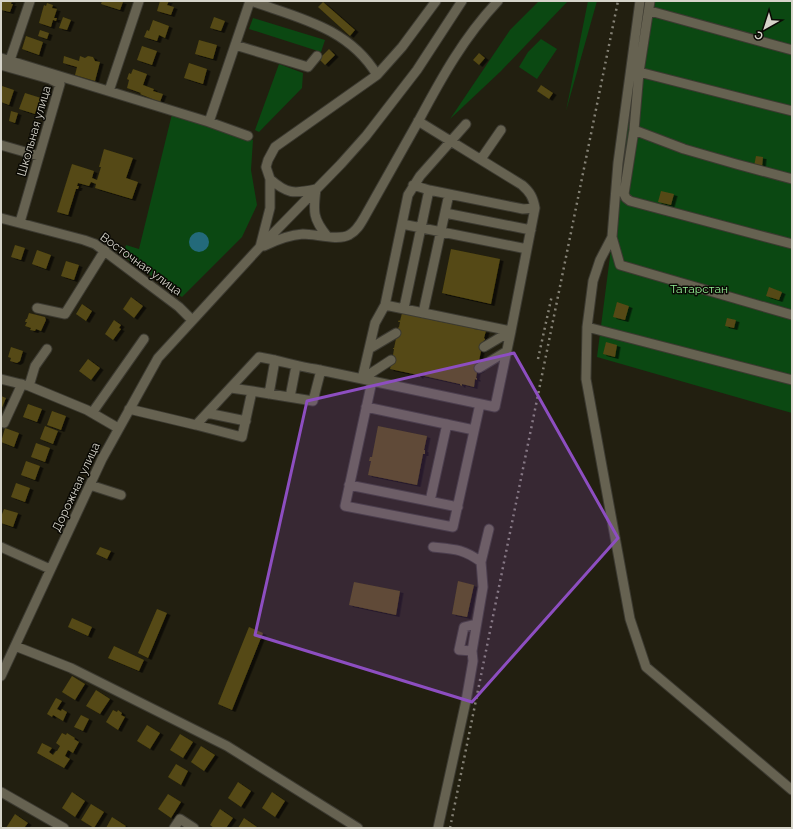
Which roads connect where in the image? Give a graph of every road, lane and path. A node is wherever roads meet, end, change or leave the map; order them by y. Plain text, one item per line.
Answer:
1 (30, 1) edge
2 (139, 1) edge
3 (250, 1) edge
4 (436, 1) edge
5 (462, 1) edge
6 (498, 1) edge
7 (640, 1) edge
8 (650, 1) edge
9 (650, 11) junction
10 (235, 45) junction
11 (792, 50) edge
12 (318, 56) dead end
13 (5, 59) edge
14 (1, 65) edge
15 (639, 72) junction
16 (377, 75) junction
17 (109, 91) junction
18 (792, 111) edge
19 (418, 121) junction
20 (209, 122) junction
21 (466, 124) dead end
22 (501, 130) dead end
23 (634, 130) junction
24 (248, 136) dead end
25 (451, 140) junction
26 (1, 145) edge
27 (40, 156) junction
28 (481, 159) junction
29 (270, 178) junction
30 (792, 179) edge
31 (413, 185) junction
32 (316, 189) junction
33 (429, 190) junction
34 (448, 194) junction
35 (535, 208) junction
36 (445, 213) junction
37 (1, 218) edge
38 (20, 222) junction
39 (402, 224) junction
40 (421, 228) junction
41 (531, 230) junction
42 (440, 232) junction
43 (328, 236) junction
44 (612, 237) junction
45 (792, 244) edge
46 (259, 248) junction
47 (527, 249) junction
48 (105, 250) junction
49 (385, 305) junction
50 (37, 308) dead end
51 (404, 308) junction
52 (423, 313) junction
53 (792, 315) edge
54 (192, 320) junction
55 (587, 327) junction
56 (511, 331) junction
57 (396, 332) dead end
58 (144, 339) dead end
59 (484, 347) dead end
60 (47, 349) dead end
61 (369, 349) junction
62 (507, 351) junction
63 (274, 360) junction
64 (391, 360) dead end
65 (296, 366) junction
66 (479, 368) dead end
67 (321, 370) junction
68 (1, 378) edge
69 (367, 380) junction
70 (792, 380) edge
71 (25, 385) junction
72 (231, 388) junction
73 (252, 391) junction
74 (269, 394) junction
75 (290, 398) junction
76 (480, 404) junction
77 (366, 407) junction
78 (129, 409) junction
79 (92, 413) junction
80 (207, 413) junction
81 (246, 421) junction
82 (4, 423) dead end
83 (447, 424) junction
84 (196, 425) junction
85 (118, 428) junction
86 (474, 430) junction
87 (90, 485) junction
88 (349, 485) junction
89 (121, 495) dead end
90 (430, 501) junction
91 (458, 507) junction
92 (489, 528) dead end
93 (434, 547) dead end
94 (1, 548) edge
95 (481, 562) junction
96 (50, 569) junction
97 (15, 646) junction
98 (1, 676) edge
99 (792, 790) edge
100 (1, 792) edge
101 (64, 828) edge
102 (174, 828) edge
103 (194, 828) edge
104 (358, 828) edge
105 (438, 828) edge

1 - 13 street
2 - 17 street
3 - 10 street
3 - 16 street
4 - 16 street
5 - 32 street, Дорожная улица
6 - 19 street
7 - 44 street
8 - 9 street
9 - 11 street
9 - 15 street
10 - 12 street
10 - 20 street
13 - 17 street
14 - 27 street, Школьная улица
15 - 18 street
15 - 23 street
16 - 29 street
17 - 20 street
19 - 25 street
19 - 43 street
20 - 24 street
21 - 25 street
22 - 28 street
23 - 30 street
23 - 45 street
25 - 28 street
25 - 31 street
26 - 27 street
27 - 38 street, Школьная улица
28 - 35 street
29 - 32 street
29 - 46 street
31 - 33 street
31 - 39 street
32 - 43 street
32 - 46 street, Дорожная улица
33 - 34 street
33 - 40 street
34 - 35 street
34 - 36 street
35 - 41 street
36 - 41 street
36 - 42 street
37 - 38 street, Восточная улица
38 - 48 street, Восточная улица
39 - 40 street
39 - 49 street
40 - 42 street
40 - 51 street
41 - 47 street
42 - 47 street
42 - 52 street
43 - 46 street
44 - 53 street
44 - 55 street
46 - 54 street, Дорожная улица
47 - 56 street
48 - 50 street
48 - 54 street, Восточная улица
49 - 51 street
49 - 61 street
51 - 52 street
52 - 56 street
54 - 78 street, Дорожная улица
55 - 70 street
55 - 99 street
56 - 59 street
56 - 62 street
57 - 61 street
58 - 79 street
60 - 71 street
61 - 69 street
62 - 66 street
62 - 76 street
63 - 65 street
63 - 72 street
63 - 74 street
64 - 69 street
65 - 67 street
65 - 75 street
67 - 69 street
67 - 75 street
68 - 71 street
69 - 76 street
69 - 77 street
71 - 79 street
71 - 82 street
72 - 73 street
72 - 80 street
73 - 74 street
73 - 81 street
74 - 75 street
76 - 86 street
77 - 83 street
77 - 88 street
78 - 84 street
78 - 85 street, Дорожная улица
79 - 85 street
80 - 81 street
80 - 84 street
81 - 84 street
83 - 86 street
83 - 90 street
85 - 87 street, Дорожная улица
86 - 91 street
87 - 89 street
87 - 96 street, Дорожная улица
88 - 90 street
88 - 91 street
90 - 91 street
92 - 95 street
93 - 95 street
94 - 96 street
95 - 105 street
96 - 97 street, Дорожная улица
97 - 98 street, Дорожная улица
97 - 104 street
100 - 101 street
102 - 103 street

